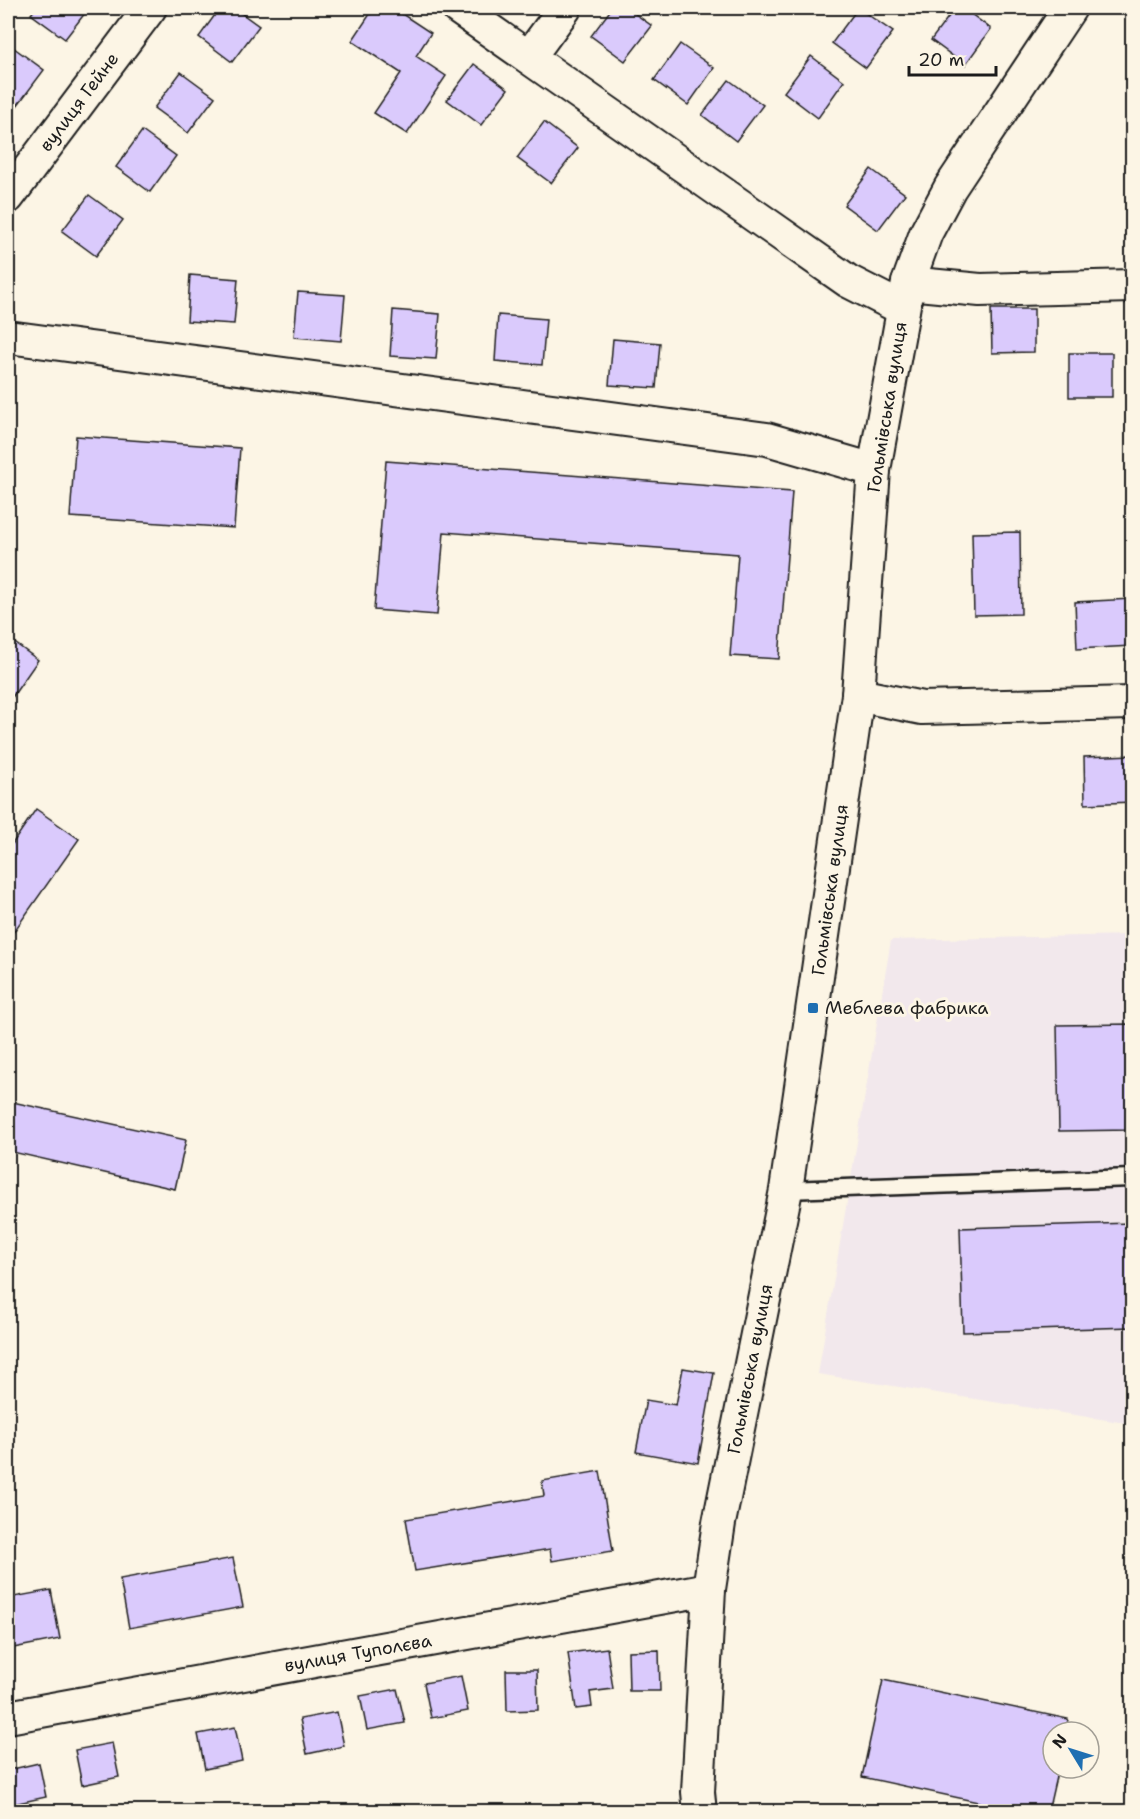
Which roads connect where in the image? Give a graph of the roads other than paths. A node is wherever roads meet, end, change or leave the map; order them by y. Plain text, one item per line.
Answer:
1 (150, 8) edge
2 (458, 8) edge
3 (565, 8) edge
4 (1070, 8) edge
5 (529, 57) junction
6 (8, 197) edge
7 (1132, 286) edge
8 (906, 296) junction
9 (8, 337) edge
10 (874, 470) junction
11 (858, 695) junction
12 (1132, 704) edge
13 (1132, 1178) edge
14 (786, 1190) junction
15 (709, 1589) junction
16 (8, 1717) edge
17 (700, 1812) edge

1 - 6 street, вулиця Гейне
2 - 5 street
3 - 5 street
4 - 8 street, Гольмівська вулиця
5 - 8 street
7 - 8 street
8 - 10 street, Гольмівська вулиця
9 - 10 street
10 - 11 street, Гольмівська вулиця
11 - 12 street
11 - 14 street, Гольмівська вулиця
13 - 14 lane
14 - 15 street, Гольмівська вулиця
15 - 16 street, вулиця Туполєва
15 - 17 street, Гольмівська вулиця

